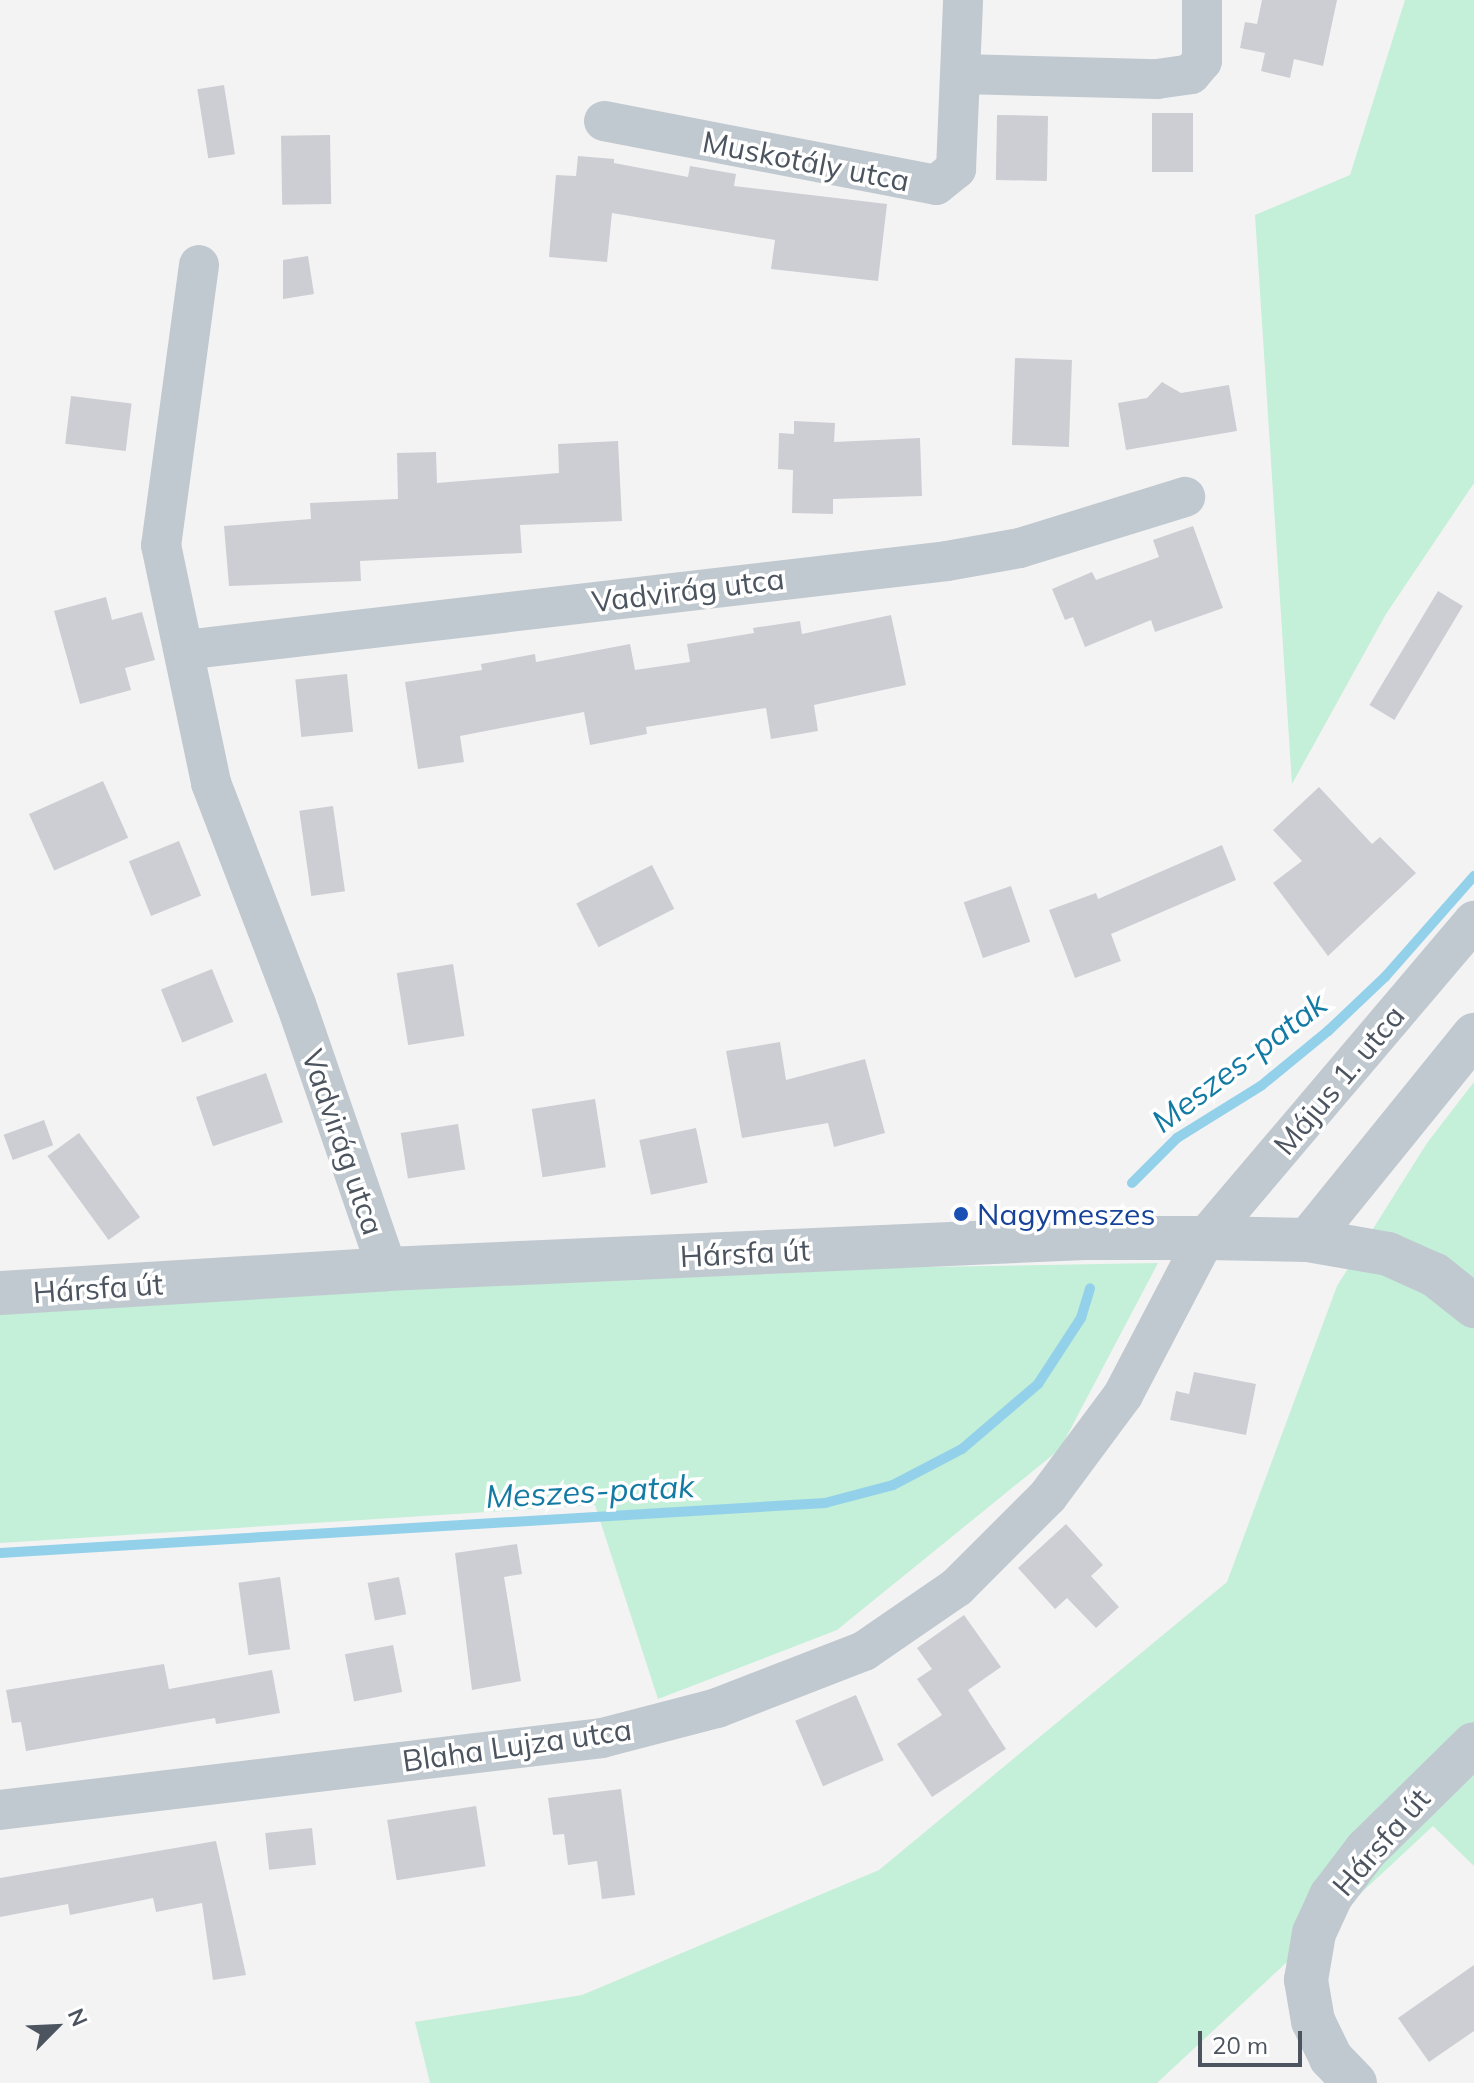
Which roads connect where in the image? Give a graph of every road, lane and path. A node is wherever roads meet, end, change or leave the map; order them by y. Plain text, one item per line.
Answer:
1 (963, 0) edge
2 (1202, 0) edge
3 (961, 74) junction
4 (604, 121) dead end
5 (199, 265) dead end
6 (1185, 497) dead end
7 (184, 650) junction
8 (1474, 921) edge
9 (1474, 1035) edge
10 (1205, 1238) junction
11 (1308, 1240) junction
12 (387, 1269) junction
13 (0, 1293) edge
14 (1474, 1306) edge
15 (1474, 1744) edge
16 (0, 1810) edge
17 (1355, 2083) edge

1 - 3 street, Muskotály utca
2 - 3 street
3 - 4 street, Muskotály utca
5 - 7 street, Vadvirág utca
6 - 7 street, Vadvirág utca
7 - 12 street, Vadvirág utca
8 - 10 street, Május 1. utca
9 - 11 street
10 - 11 street, Hársfa út
10 - 12 street, Hársfa út
10 - 16 street, Blaha Lujza utca
11 - 14 street, Hársfa út
12 - 13 street, Hársfa út
15 - 17 street, Hársfa út

